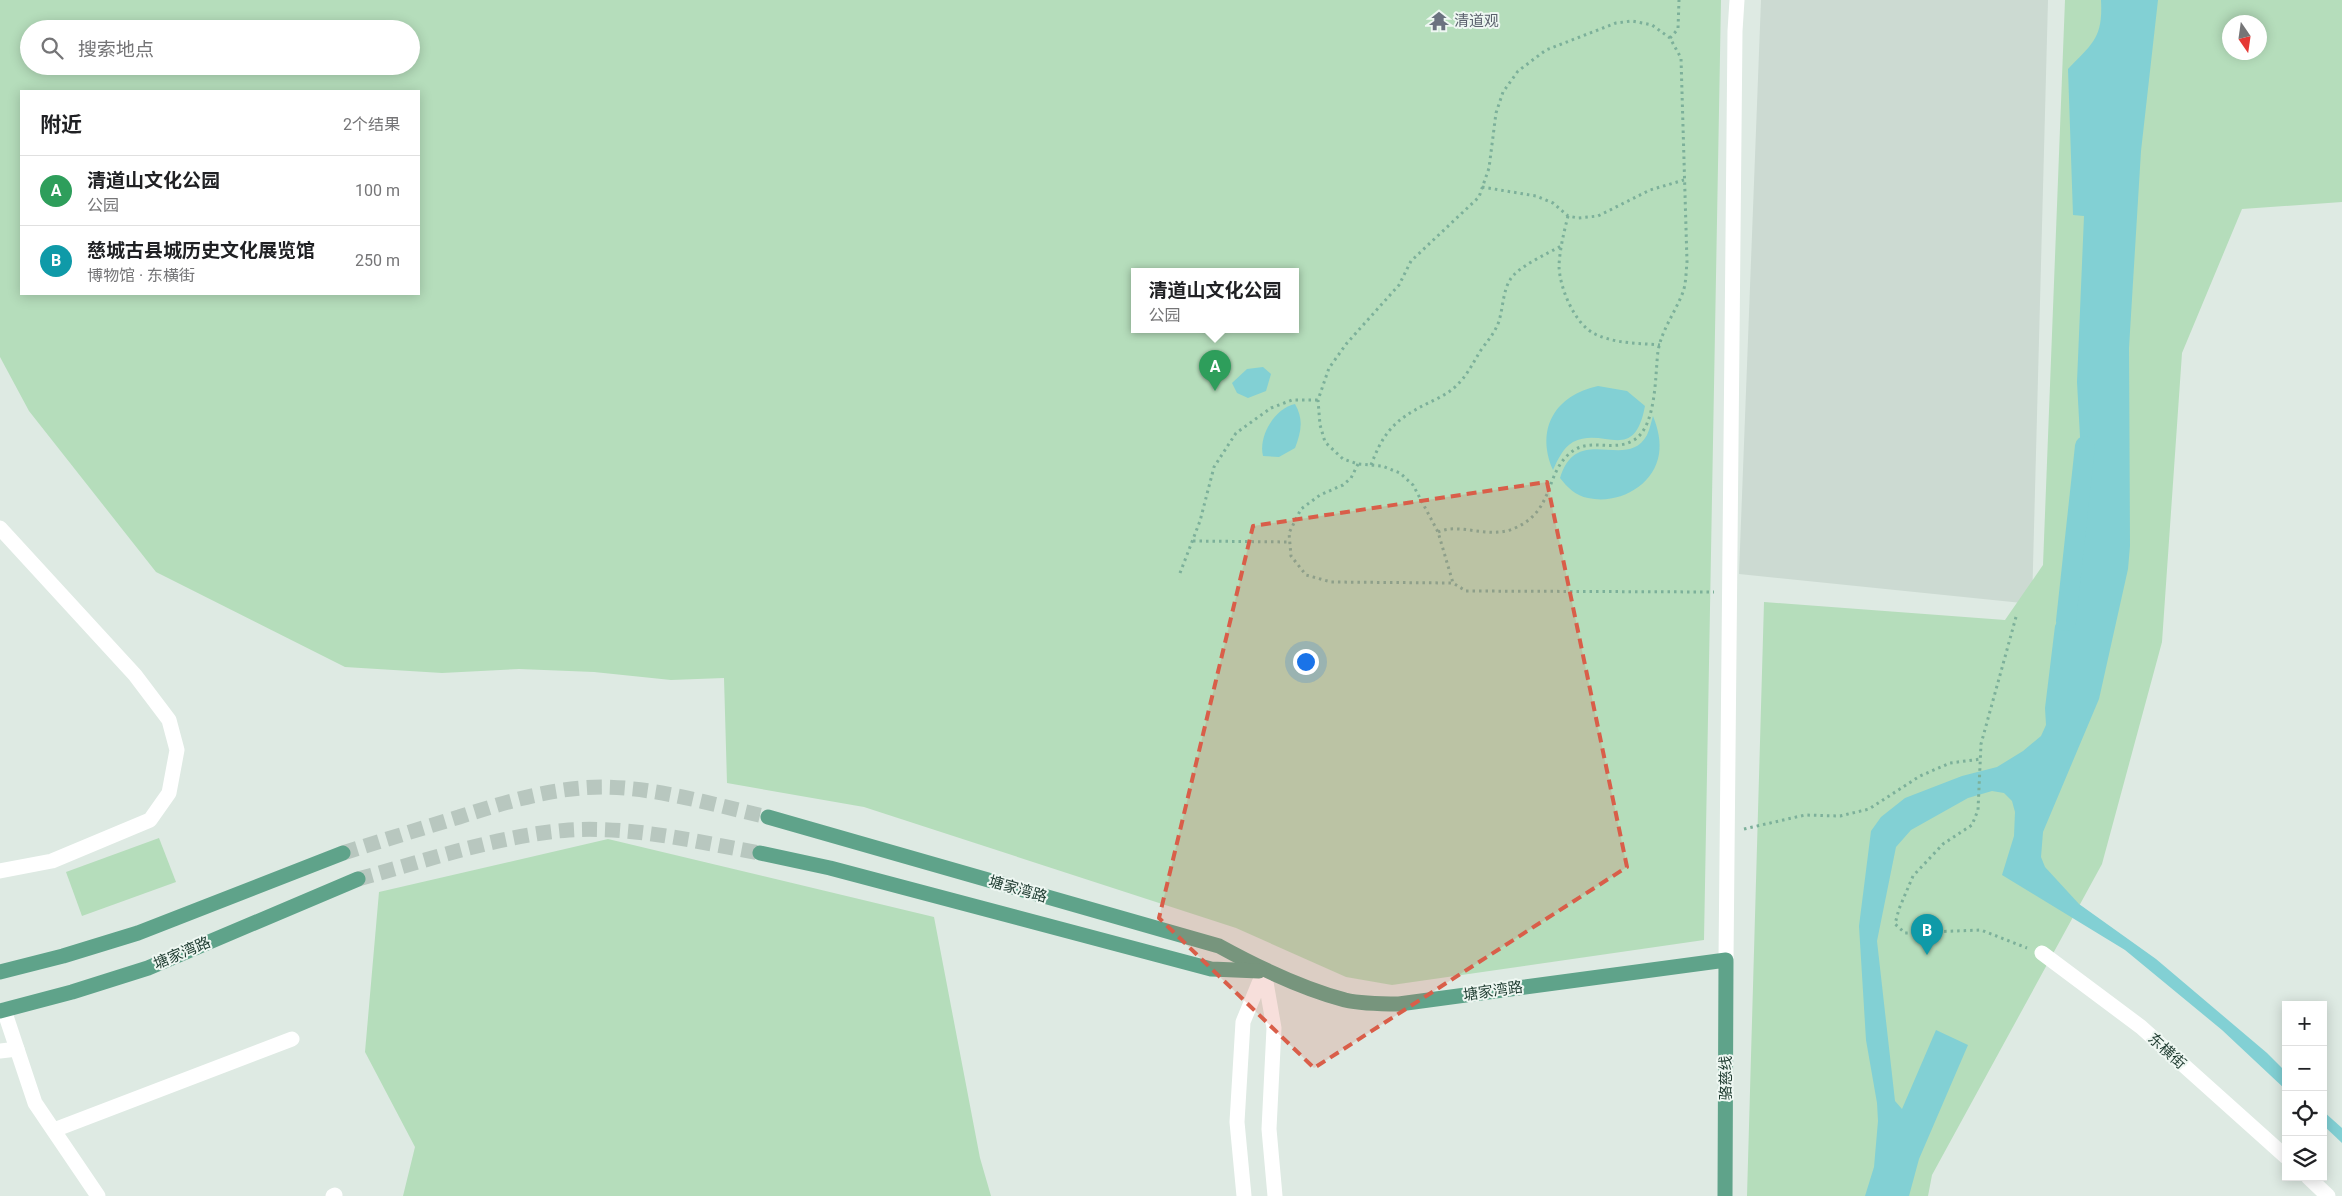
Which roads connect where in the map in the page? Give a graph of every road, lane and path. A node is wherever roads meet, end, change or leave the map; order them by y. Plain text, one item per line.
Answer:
1 (1679, 0) edge
2 (1737, 0) edge
3 (1670, 38) junction
4 (1684, 180) junction
5 (1482, 187) junction
6 (1568, 216) junction
7 (1561, 246) junction
8 (1660, 345) junction
9 (1318, 400) junction
10 (1358, 464) junction
11 (1371, 465) junction
12 (0, 528) edge
13 (1438, 532) junction
14 (1193, 541) junction
15 (1290, 542) junction
16 (1180, 573) dead end
17 (1453, 584) junction
18 (1730, 592) junction
19 (2016, 617) dead end
20 (1980, 759) junction
21 (768, 817) tunnel mouth
22 (1727, 833) junction
23 (343, 853) tunnel mouth
24 (760, 853) tunnel mouth
25 (0, 871) edge
26 (358, 879) tunnel mouth
27 (2042, 953) joint
28 (1726, 960) junction
29 (1264, 971) junction
30 (0, 972) edge
31 (2, 1011) edge
32 (292, 1039) dead end
33 (17, 1050) junction
34 (0, 1051) edge
35 (54, 1130) junction
36 (2282, 1153) edge
37 (2312, 1181) edge
38 (98, 1196) edge
39 (1244, 1196) edge
40 (1275, 1196) edge
41 (1725, 1196) edge
42 (2328, 1196) edge

1 - 3 path
2 - 18 street
3 - 4 path
3 - 5 path
4 - 6 path
4 - 8 path
5 - 6 path
5 - 9 path
6 - 7 path
7 - 8 path
7 - 11 path
8 - 13 path
9 - 10 path
9 - 14 path
10 - 11 path
10 - 15 path
11 - 13 path
12 - 25 street
13 - 17 path
14 - 15 path
14 - 16 path
15 - 17 path
17 - 18 path
18 - 22 street
19 - 20 path
20 - 22 path
20 - 27 path
21 - 29 main road, 塘家湾路
22 - 28 street
23 - 30 main road
24 - 29 main road, 塘家湾路
26 - 31 main road, 塘家湾路
27 - 36 street, 东横街
28 - 29 main road, 塘家湾路
28 - 41 main road, 骆慈线
29 - 39 street
29 - 40 street
31 - 33 street
32 - 35 street
33 - 34 street
33 - 35 street
35 - 38 street
37 - 42 street

